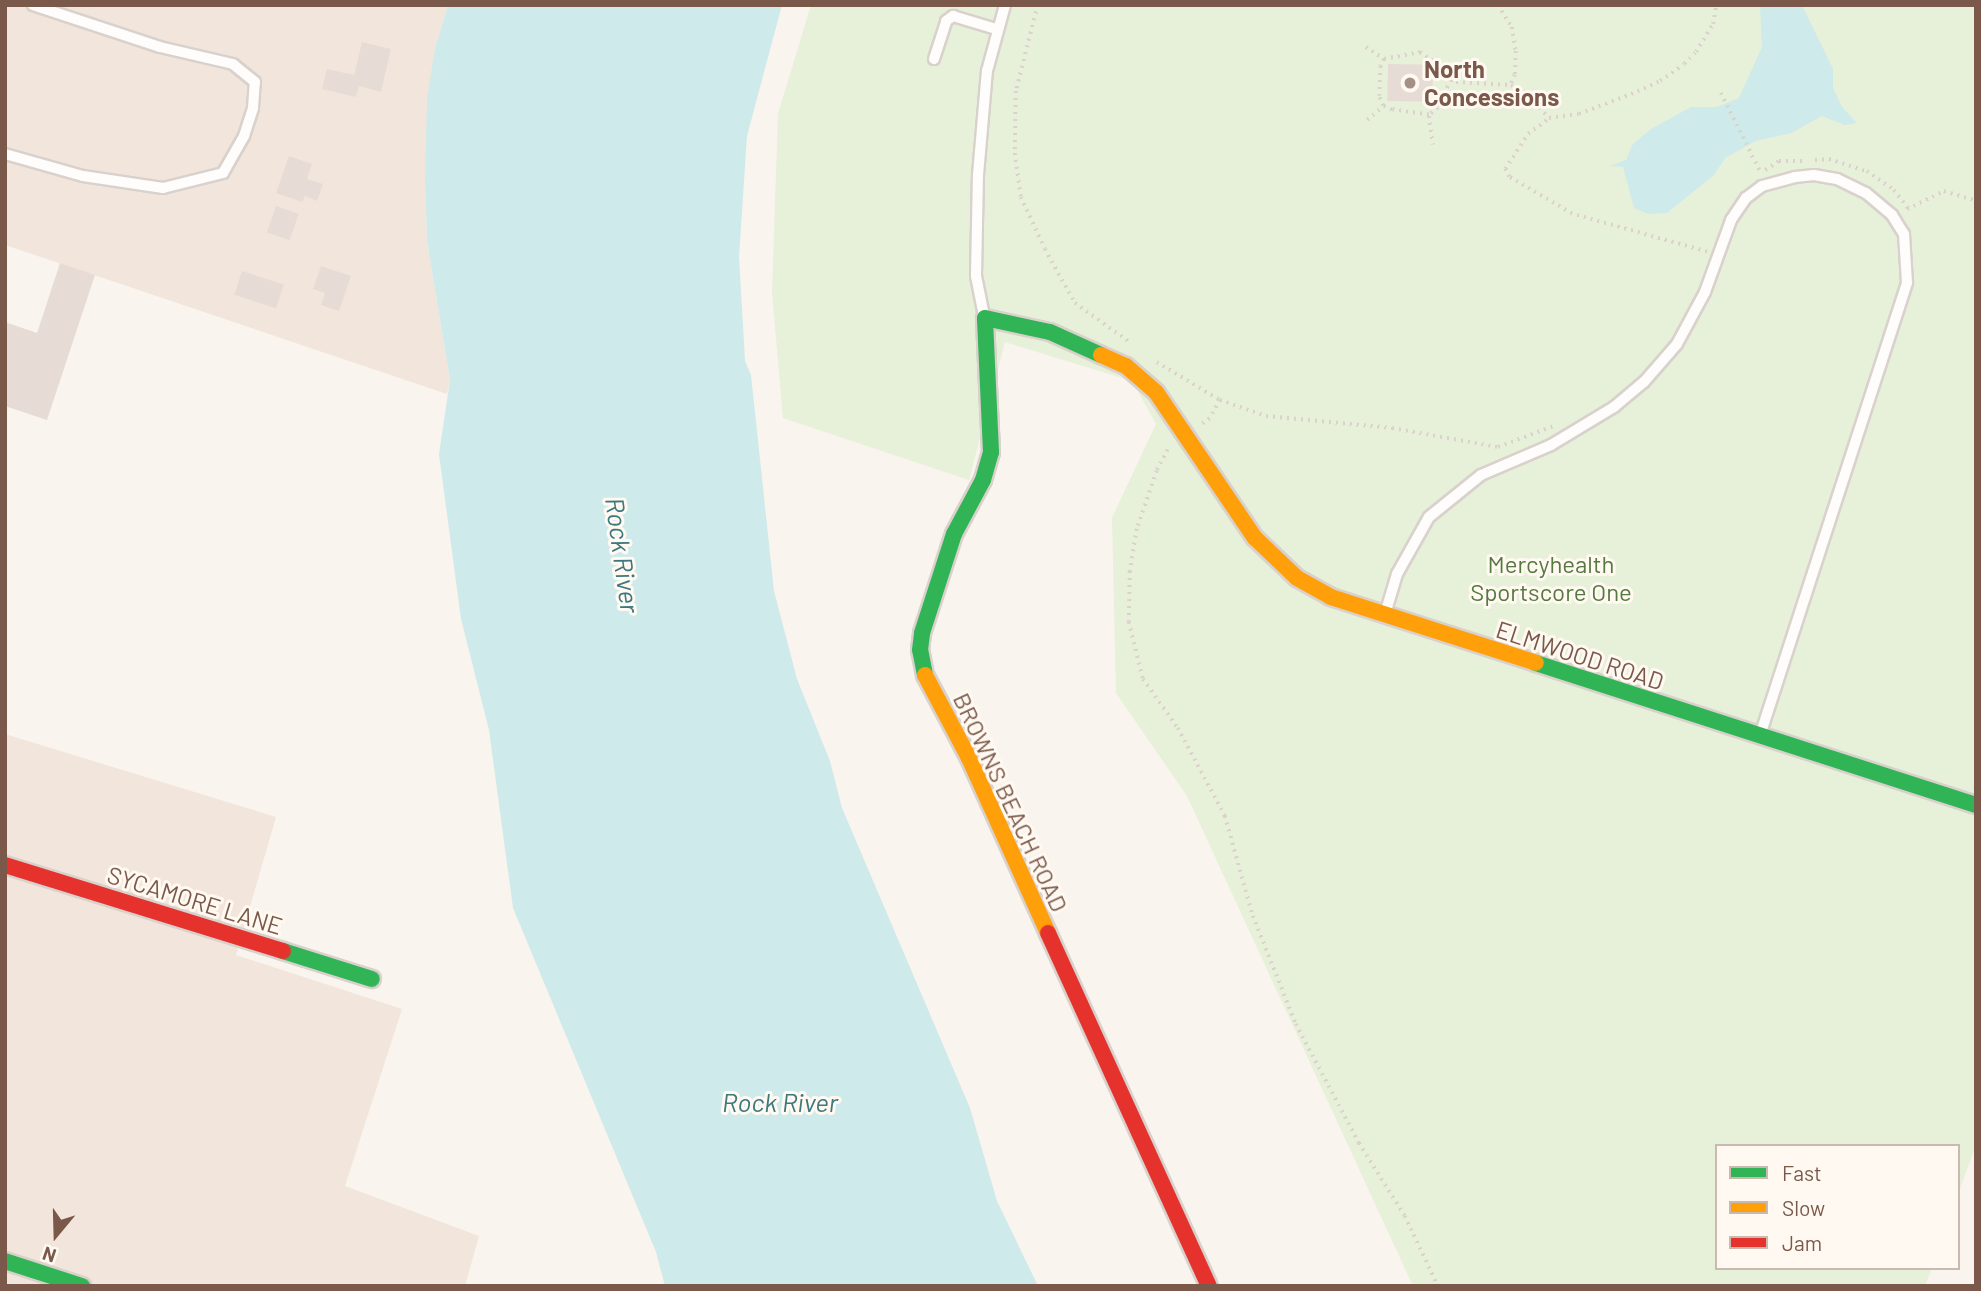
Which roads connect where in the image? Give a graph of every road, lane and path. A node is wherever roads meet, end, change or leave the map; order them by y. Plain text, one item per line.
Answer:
1 (33, 5) edge
2 (1005, 5) edge
3 (1038, 5) edge
4 (1498, 5) edge
5 (1716, 5) edge
6 (996, 29) junction
7 (1366, 47) dead end
8 (934, 59) dead end
9 (1384, 60) junction
10 (1451, 80) junction
11 (1511, 85) junction
12 (1721, 93) dead end
13 (1383, 106) junction
14 (1429, 115) junction
15 (1549, 118) junction
16 (1367, 120) dead end
17 (1433, 145) dead end
18 (5, 154) edge
19 (1762, 173) junction
20 (1750, 181) dead end
21 (1976, 201) edge
22 (1908, 208) junction
23 (1892, 215) junction
24 (1710, 242) dead end
25 (1707, 252) junction
26 (1704, 260) dead end
27 (985, 318) junction
28 (1139, 349) dead end
29 (1150, 357) dead end
30 (1220, 400) junction
31 (1558, 424) dead end
32 (1186, 434) junction
33 (1385, 616) junction
34 (1759, 736) junction
35 (1976, 805) edge
36 (5, 864) edge
37 (372, 979) dead end
38 (5, 1261) edge
39 (82, 1286) edge
40 (1209, 1286) edge
41 (1438, 1286) edge

1 - 18 lane
2 - 6 lane
3 - 28 path
4 - 11 path
5 - 15 path
6 - 8 lane
6 - 27 lane
7 - 9 path
9 - 10 path
9 - 13 path
10 - 11 path
10 - 14 path
11 - 15 path
12 - 19 path
13 - 14 path
13 - 16 path
14 - 17 path
15 - 25 path
19 - 20 path
19 - 22 path
21 - 22 path
22 - 23 path
23 - 33 lane
23 - 34 lane
24 - 25 path
25 - 26 path
27 - 32 street, ELMWOOD ROAD
27 - 40 street, BROWNS BEACH ROAD
29 - 30 path
30 - 31 path
30 - 32 path
32 - 33 street, ELMWOOD ROAD
32 - 41 path
33 - 34 street, ELMWOOD ROAD
34 - 35 street, ELMWOOD ROAD
36 - 37 street, SYCAMORE LANE
38 - 39 street

